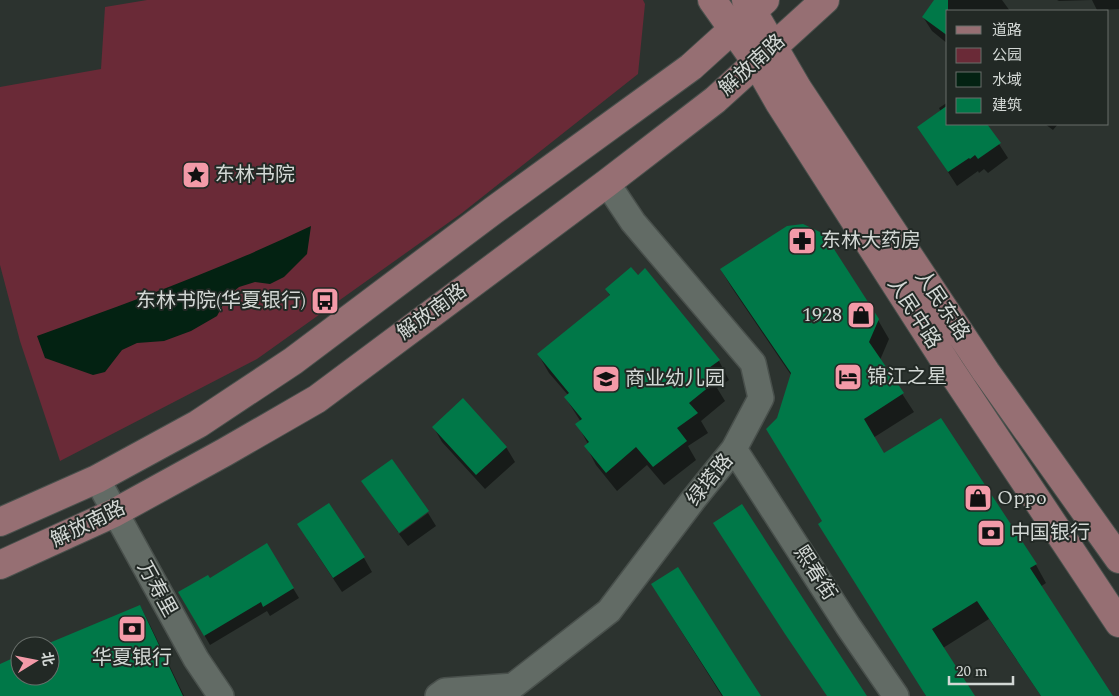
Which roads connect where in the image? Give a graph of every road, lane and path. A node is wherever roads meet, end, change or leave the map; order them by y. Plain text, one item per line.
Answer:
1 (712, 0) edge
2 (825, 0) edge
3 (749, 9) edge
4 (765, 54) junction
5 (607, 183) junction
6 (734, 449) junction
7 (97, 479) junction
8 (114, 513) junction
9 (0, 522) edge
10 (1119, 559) edge
11 (0, 565) edge
12 (1119, 623) edge
13 (221, 696) edge
14 (438, 696) edge
15 (896, 696) edge

1 - 3 main road, 人民中路
2 - 4 main road, 解放南路
3 - 4 main road, 人民中路
3 - 7 main road, 解放南路
4 - 5 main road, 解放南路
4 - 10 main road, 人民东路
4 - 12 main road, 人民中路
5 - 6 street, 绿塔路
5 - 8 main road, 解放南路
6 - 14 street, 绿塔路
6 - 15 street, 熙春街
7 - 8 street, 万寿里
7 - 9 main road, 解放南路
8 - 11 main road, 解放南路
8 - 13 street, 万寿里

